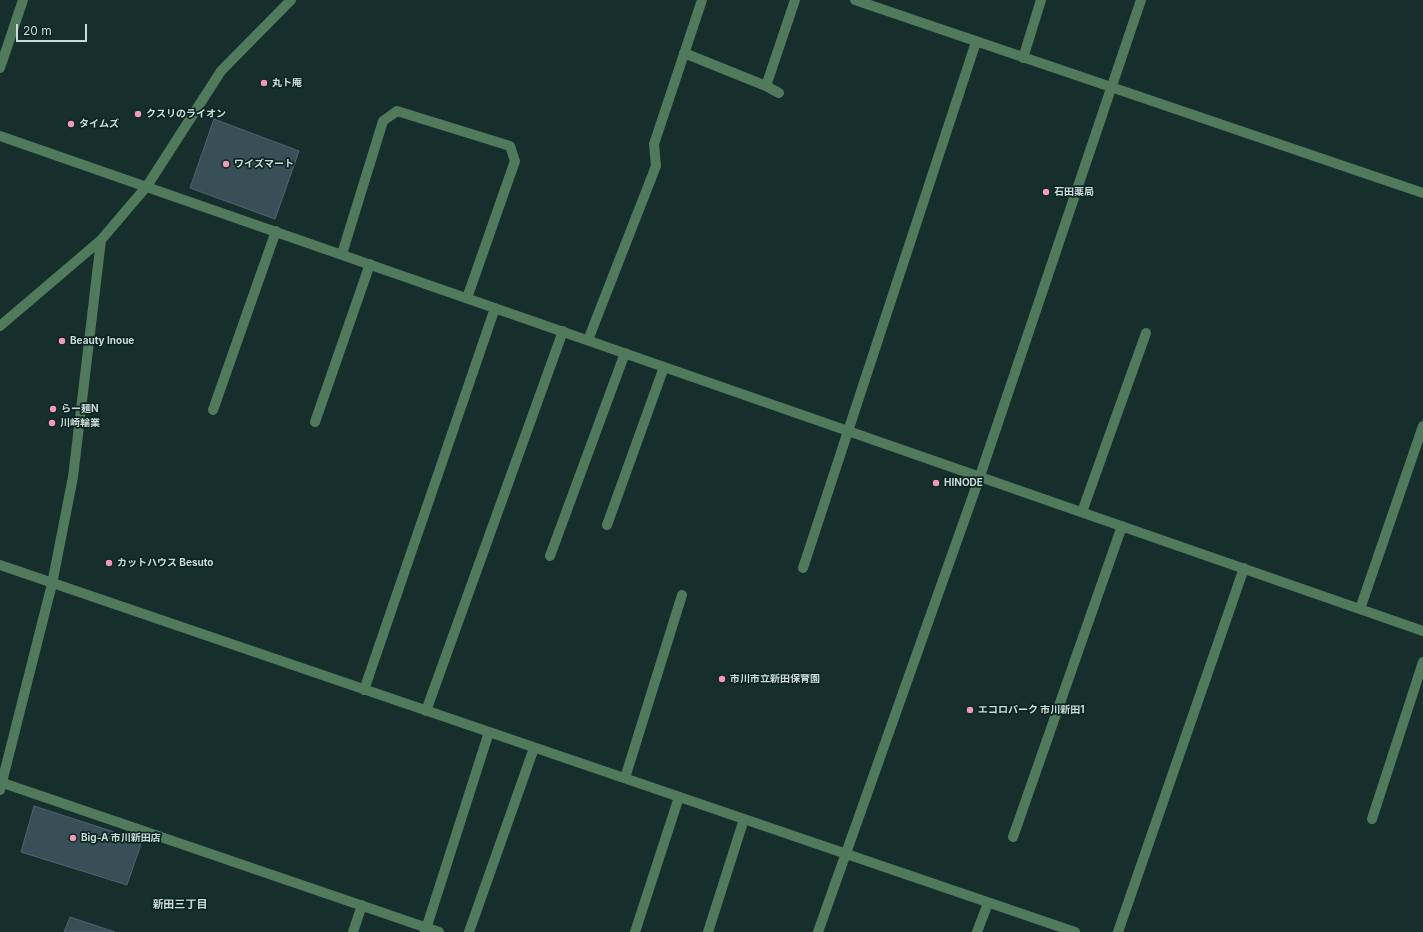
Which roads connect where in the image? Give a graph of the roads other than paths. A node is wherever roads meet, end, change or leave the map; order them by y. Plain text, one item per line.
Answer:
1 (23, 0) edge
2 (291, 0) edge
3 (702, 0) edge
4 (795, 0) edge
5 (855, 0) edge
6 (1041, 0) edge
7 (1141, 0) edge
8 (976, 42) junction
9 (684, 53) junction
10 (1023, 58) junction
11 (0, 68) edge
12 (766, 86) junction
13 (1110, 88) junction
14 (778, 92) dead end
15 (0, 136) edge
16 (147, 186) junction
17 (1423, 193) edge
18 (276, 231) junction
19 (101, 240) junction
20 (342, 254) junction
21 (370, 264) junction
22 (467, 298) junction
23 (495, 308) junction
24 (0, 326) edge
25 (563, 331) junction
26 (1146, 333) dead end
27 (588, 340) junction
28 (625, 353) junction
29 (664, 366) junction
30 (213, 410) dead end
31 (315, 422) dead end
32 (1423, 426) edge
33 (848, 430) junction
34 (980, 476) junction
35 (1082, 512) junction
36 (607, 525) dead end
37 (1122, 526) junction
38 (550, 556) dead end
39 (0, 565) edge
40 (803, 568) dead end
41 (1244, 568) junction
42 (52, 584) junction
43 (682, 595) dead end
44 (1360, 609) junction
45 (1423, 631) edge
46 (1423, 662) edge
47 (364, 690) junction
48 (426, 711) junction
49 (489, 732) junction
50 (534, 748) junction
51 (625, 778) junction
52 (0, 785) edge
53 (679, 797) junction
54 (1372, 819) dead end
55 (744, 820) junction
56 (1013, 837) dead end
57 (844, 854) junction
58 (988, 903) junction
59 (362, 905) junction
60 (426, 930) edge
61 (353, 932) edge
62 (440, 932) edge
63 (469, 932) edge
64 (635, 932) edge
65 (708, 932) edge
66 (818, 932) edge
67 (977, 932) edge
68 (1075, 932) edge
69 (1118, 932) edge

1 - 11 street
2 - 16 street
3 - 9 street
4 - 12 street
5 - 8 street
6 - 10 street
7 - 13 street
8 - 10 street
8 - 33 street
9 - 12 street
9 - 27 street
10 - 13 street
12 - 14 street
13 - 17 street
13 - 34 street
15 - 16 street
16 - 18 street
16 - 19 street
18 - 20 street
18 - 30 street
19 - 24 street
19 - 42 street
20 - 21 street
20 - 22 street
21 - 22 street
21 - 31 street
22 - 23 street
23 - 25 street
23 - 47 street
25 - 27 street
25 - 48 street
26 - 35 street
27 - 28 street
28 - 29 street
28 - 38 street
29 - 33 street
29 - 36 street
32 - 44 street
33 - 34 street
33 - 40 street
34 - 35 street
34 - 57 street
35 - 37 street
37 - 41 street
37 - 56 street
39 - 42 street
41 - 44 street
41 - 69 street
42 - 47 street
42 - 52 street
43 - 51 street
44 - 45 street
46 - 54 street
47 - 48 street
48 - 49 street
49 - 50 street
49 - 60 street
50 - 51 street
50 - 63 street
51 - 53 street
52 - 59 street
53 - 55 street
53 - 64 street
55 - 57 street
55 - 65 street
57 - 58 street
57 - 66 street
58 - 67 street
58 - 68 street
59 - 60 street
59 - 61 street
60 - 62 street

